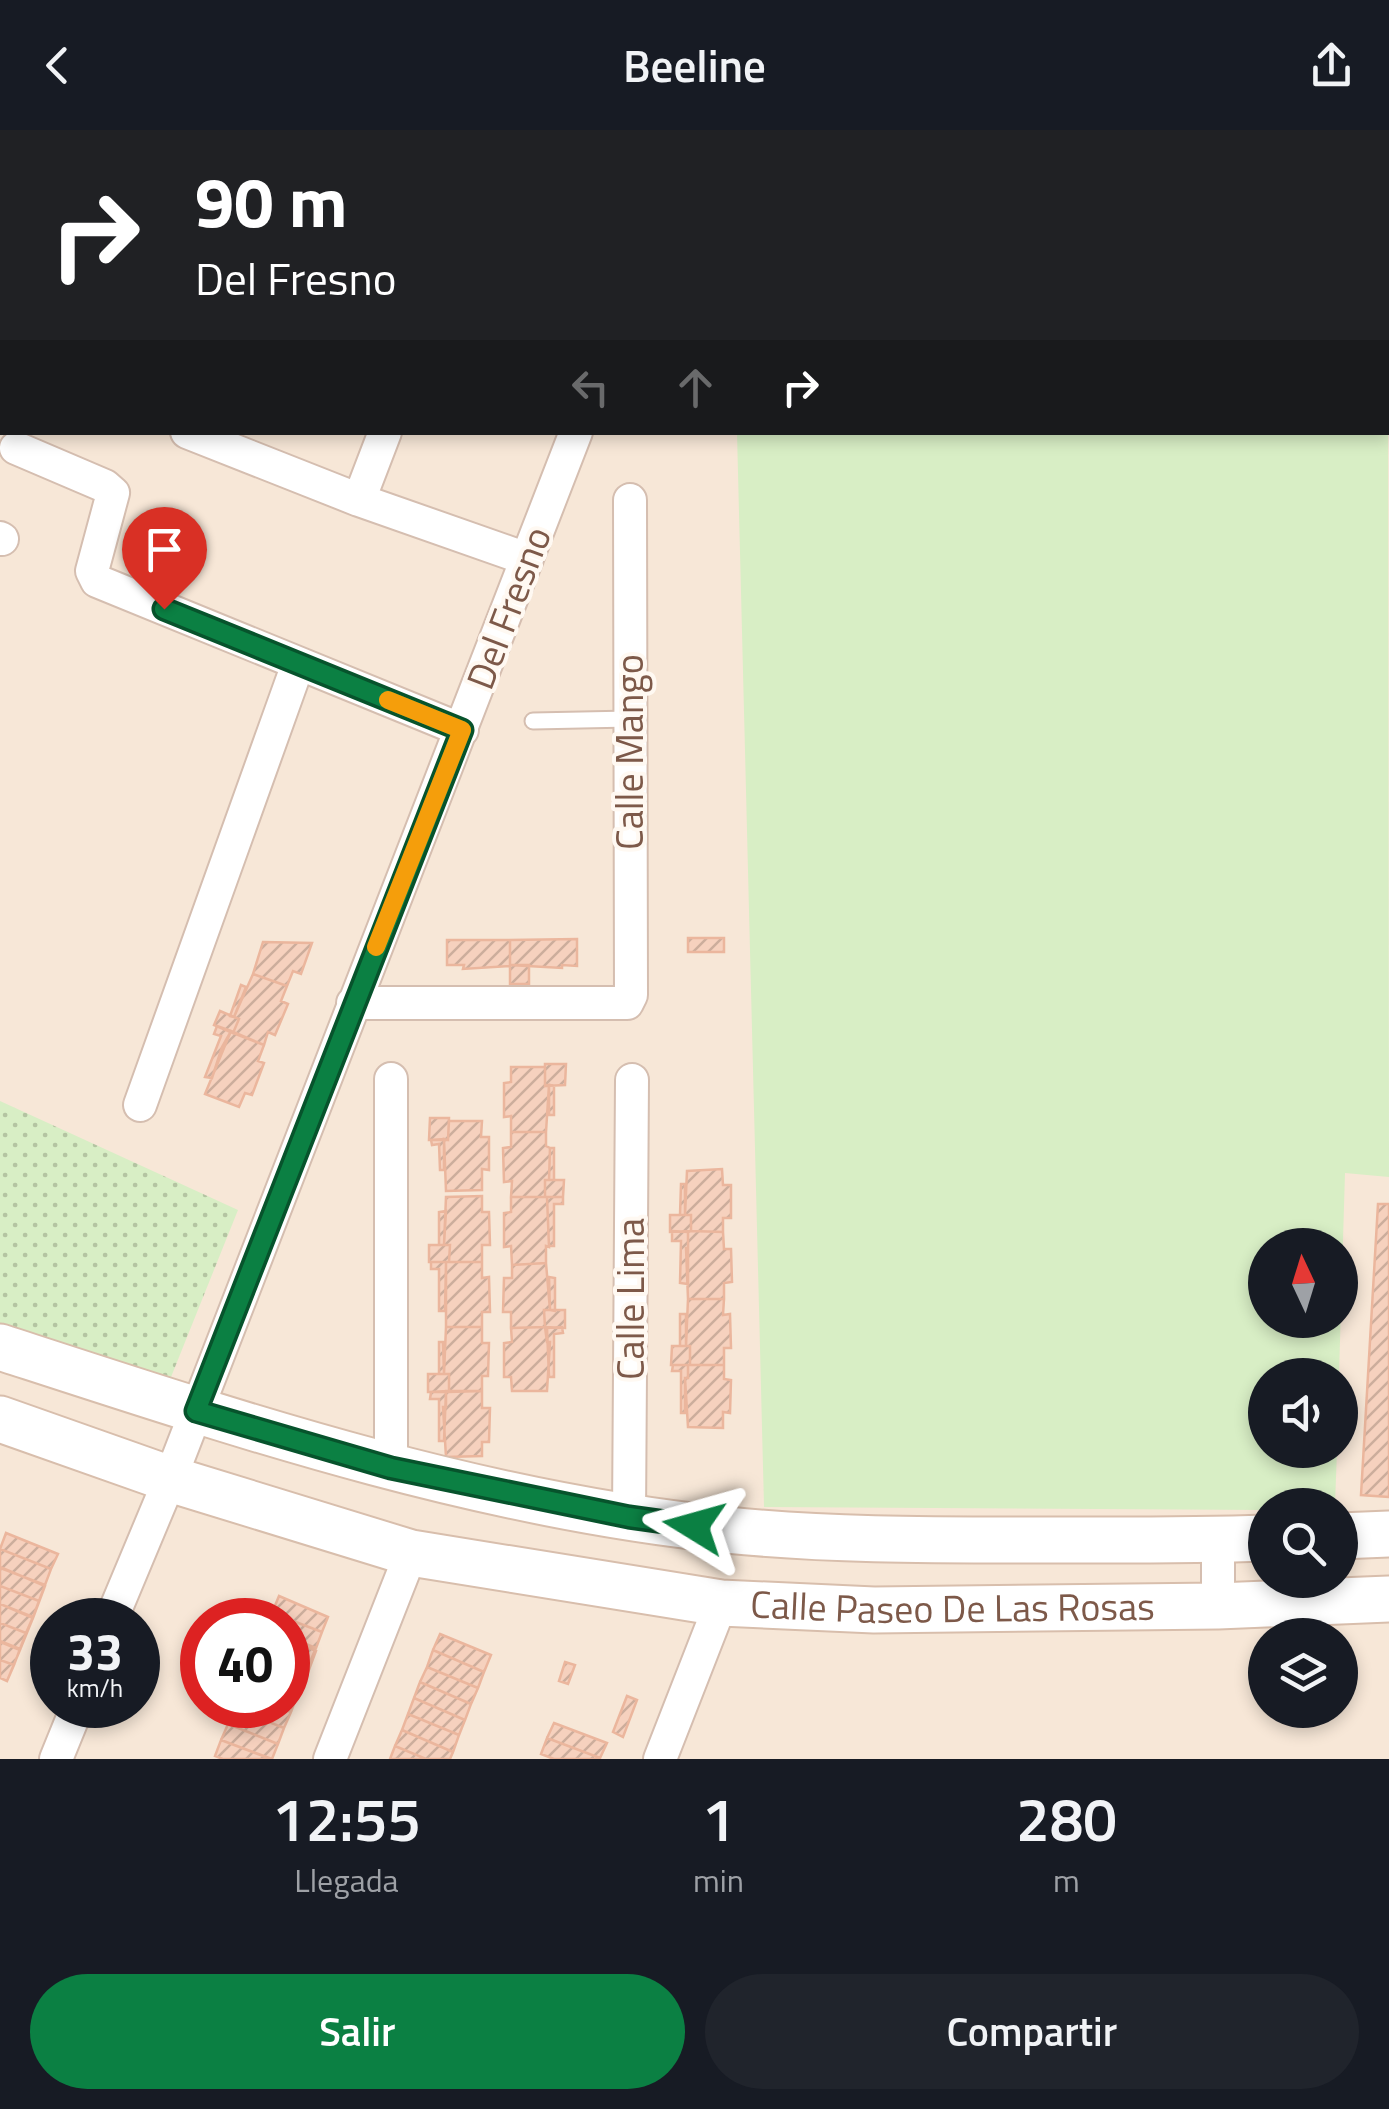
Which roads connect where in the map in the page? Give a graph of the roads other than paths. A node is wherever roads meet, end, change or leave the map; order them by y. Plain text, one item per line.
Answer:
1 (195, 435) edge
2 (384, 435) edge
3 (575, 435) edge
4 (16, 448) dead end
5 (359, 500) junction
6 (630, 500) dead end
7 (526, 559) junction
8 (298, 664) junction
9 (630, 719) junction
10 (533, 721) dead end
11 (462, 730) junction
12 (353, 1003) junction
13 (392, 1080) dead end
14 (632, 1080) dead end
15 (140, 1105) dead end
16 (0, 1348) edge
17 (196, 1411) junction
18 (0, 1418) edge
19 (391, 1468) junction
20 (170, 1479) junction
21 (629, 1517) junction
22 (1389, 1534) edge
23 (1358, 1535) edge
24 (1248, 1539) edge
25 (1218, 1540) junction
26 (411, 1553) junction
27 (120, 1598) edge
28 (1389, 1599) edge
29 (721, 1603) junction
30 (1218, 1606) junction
31 (69, 1728) edge
32 (56, 1759) edge
33 (330, 1759) edge
34 (660, 1759) edge

1 - 5 street
2 - 5 street
3 - 7 street, Del Fresno
4 - 8 street
5 - 7 street
6 - 9 street, Calle Mango
7 - 11 street, Del Fresno
8 - 11 street
8 - 15 street
9 - 10 lane
9 - 12 street, Calle Mango
11 - 12 street, Del Fresno
12 - 17 street, Del Fresno
13 - 19 street
14 - 21 street, Calle Lima
16 - 17 street, Calle Paseo De Las Rosas
17 - 19 street, Calle Paseo De Las Rosas
17 - 20 street, Del Fresno
18 - 20 street, Calle Paseo De Las Rosas
19 - 21 street, Calle Paseo De Las Rosas
20 - 26 street, Calle Paseo De Las Rosas
20 - 27 street, Del Fresno
21 - 25 street, Calle Paseo De Las Rosas
22 - 23 street
24 - 25 street, Calle Paseo De Las Rosas
25 - 30 street
26 - 29 street, Calle Paseo De Las Rosas
26 - 33 street
28 - 30 street, Calle Paseo De Las Rosas
29 - 30 street, Calle Paseo De Las Rosas
29 - 34 street
31 - 32 street

